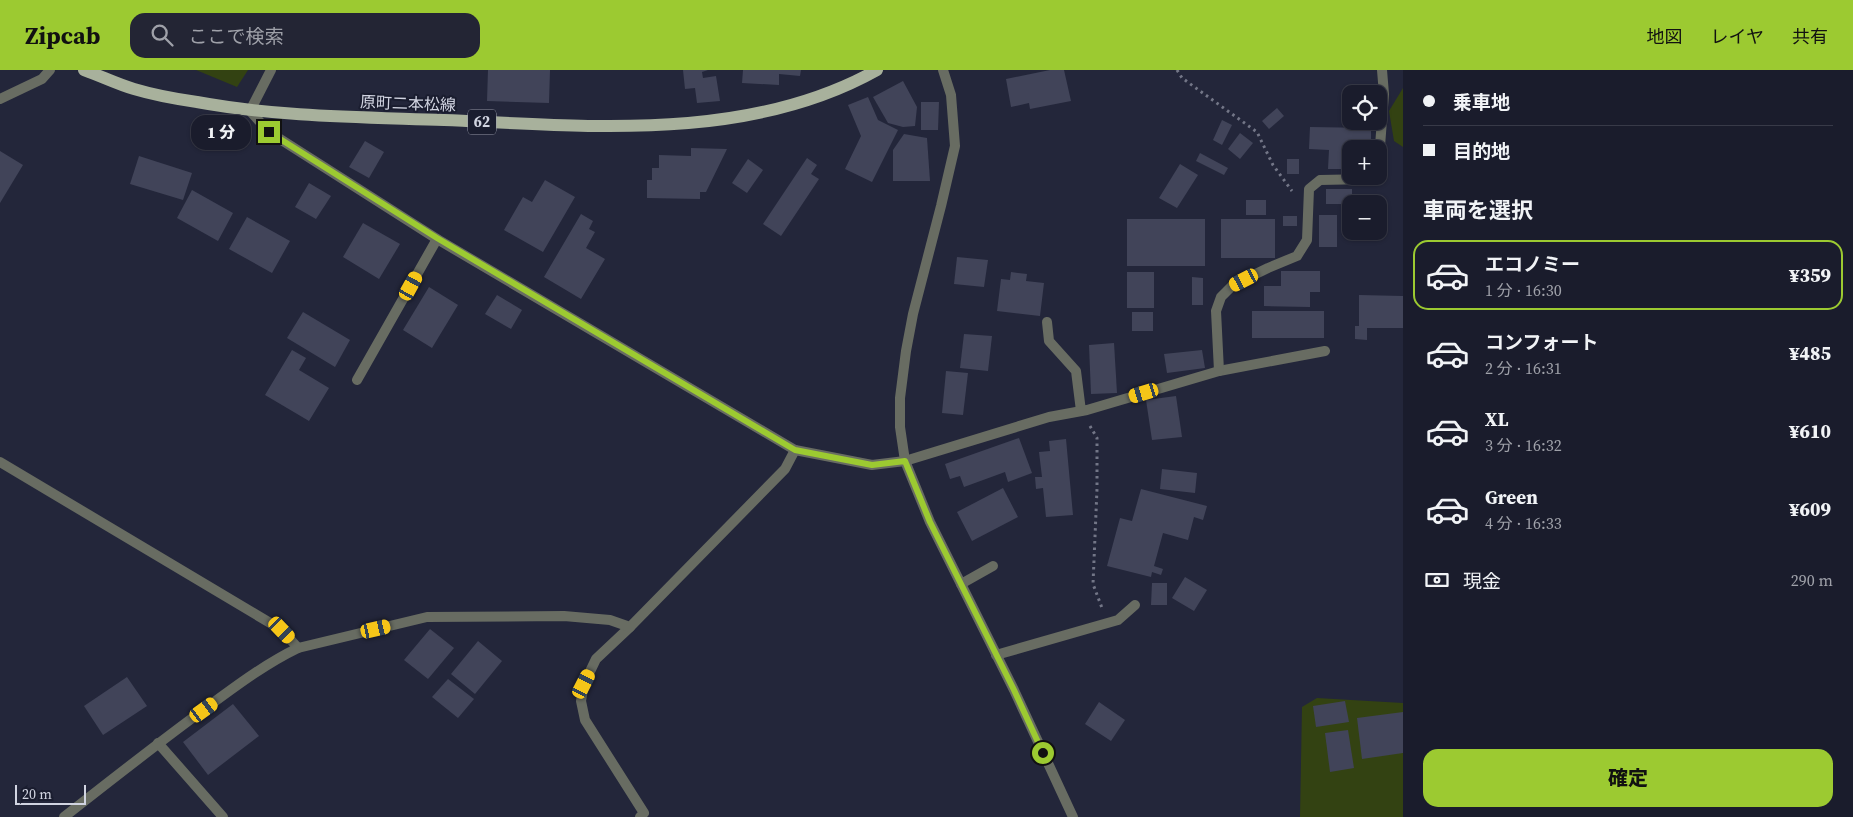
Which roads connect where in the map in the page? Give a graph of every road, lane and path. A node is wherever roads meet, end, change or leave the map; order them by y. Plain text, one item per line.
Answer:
1 (50, 70) edge
2 (84, 70) edge
3 (271, 70) edge
4 (877, 70) edge
5 (943, 70) edge
6 (1177, 70) edge
7 (1382, 70) edge
8 (0, 99) edge
9 (250, 111) junction
10 (1380, 140) edge
11 (1342, 179) edge
12 (1308, 211) junction
13 (437, 238) junction
14 (1047, 322) dead end
15 (1325, 351) dead end
16 (1220, 370) junction
17 (358, 380) dead end
18 (1081, 411) junction
19 (795, 450) junction
20 (905, 461) junction
21 (0, 462) edge
22 (993, 566) dead end
23 (961, 584) junction
24 (1135, 606) dead end
25 (1108, 622) junction
26 (630, 626) junction
27 (298, 648) junction
28 (996, 655) junction
29 (158, 743) junction
30 (643, 816) edge
31 (64, 817) edge
32 (223, 817) edge
33 (1073, 817) edge

1 - 8 street
2 - 9 main road, 原町二本松線 / 62
3 - 9 street
4 - 9 main road, 原町二本松線 / 62
5 - 20 street
6 - 12 path
7 - 10 street
9 - 13 street
11 - 12 street
12 - 16 street
13 - 17 street
13 - 19 street
14 - 18 street
15 - 16 street
16 - 18 street
18 - 20 street
18 - 25 path
19 - 20 street
19 - 26 street
20 - 23 street
21 - 27 street
22 - 23 street
23 - 28 street
24 - 25 street
25 - 28 street
26 - 27 street
26 - 30 street
27 - 29 street
28 - 33 street
29 - 31 street
29 - 32 street

